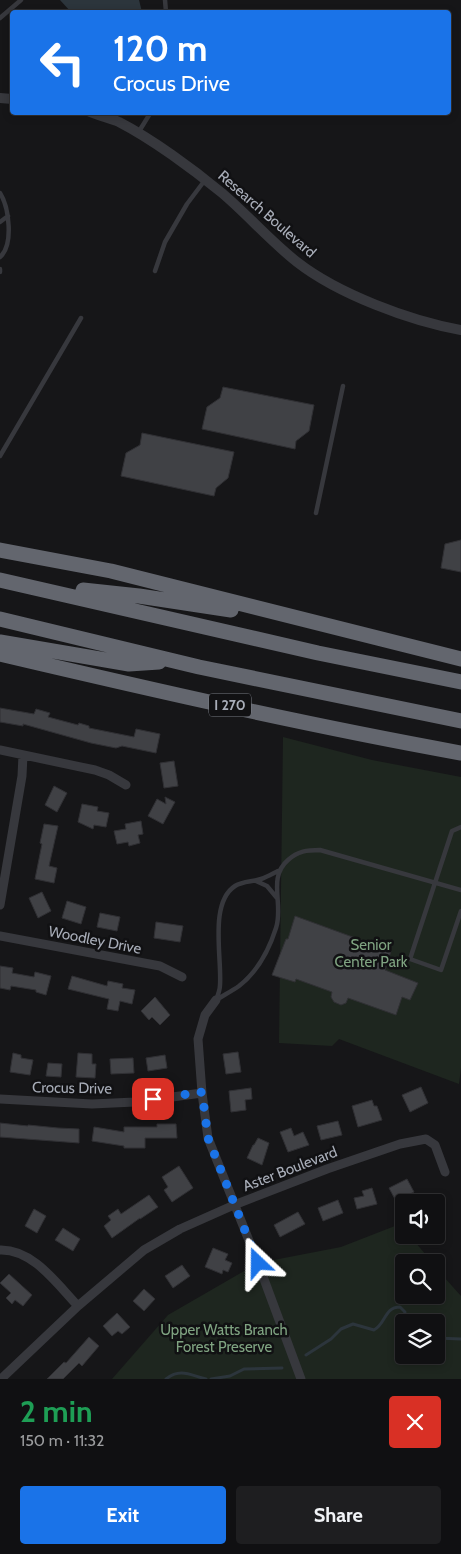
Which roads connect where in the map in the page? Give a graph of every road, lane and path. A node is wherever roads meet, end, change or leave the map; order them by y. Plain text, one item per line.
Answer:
1 (21, 0) edge
2 (0, 18) edge
3 (98, 115) edge
4 (149, 115) edge
5 (138, 134) junction
6 (205, 180) junction
7 (0, 193) edge
8 (8, 216) junction
9 (0, 222) edge
10 (0, 257) edge
11 (155, 271) dead end
12 (81, 318) dead end
13 (461, 330) edge
14 (343, 386) dead end
15 (0, 456) edge
16 (316, 513) dead end
17 (0, 550) edge
18 (0, 580) edge
19 (16, 583) junction
20 (0, 619) edge
21 (319, 624) junction
22 (0, 642) edge
23 (0, 654) edge
24 (461, 658) edge
25 (175, 661) junction
26 (461, 682) edge
27 (461, 721) edge
28 (0, 750) edge
29 (461, 753) edge
30 (23, 755) junction
31 (126, 785) dead end
32 (461, 827) edge
33 (278, 871) junction
34 (254, 880) junction
35 (435, 882) junction
36 (461, 890) edge
37 (278, 899) junction
38 (0, 905) edge
39 (461, 911) edge
40 (0, 936) edge
41 (182, 977) dead end
42 (216, 1000) junction
43 (202, 1092) junction
44 (0, 1099) edge
45 (445, 1172) dead end
46 (234, 1206) junction
47 (0, 1250) edge
48 (78, 1306) junction
49 (0, 1379) edge
50 (301, 1379) edge

1 - 2 lane
3 - 5 street, Research Boulevard
4 - 5 lane
5 - 6 street, Research Boulevard
6 - 11 lane
6 - 13 street, Research Boulevard
7 - 8 lane
8 - 9 lane
8 - 10 lane
12 - 15 lane
14 - 16 lane
17 - 21 highway
18 - 19 highway
19 - 21 highway
19 - 26 highway
20 - 25 highway, I 270
21 - 24 highway
22 - 25 highway
23 - 29 highway, I 270
25 - 27 highway, I 270
28 - 30 street
30 - 31 street
30 - 38 street
32 - 35 lane
33 - 34 lane
33 - 35 lane
33 - 37 lane
34 - 37 lane
34 - 42 lane
35 - 36 lane
35 - 39 lane
37 - 42 lane
40 - 41 street, Woodley Drive
42 - 43 street
43 - 44 street, Crocus Drive
43 - 46 street
45 - 46 street, Aster Boulevard
46 - 48 street, Aster Boulevard
46 - 50 street
47 - 48 street
48 - 49 street, Aster Boulevard

